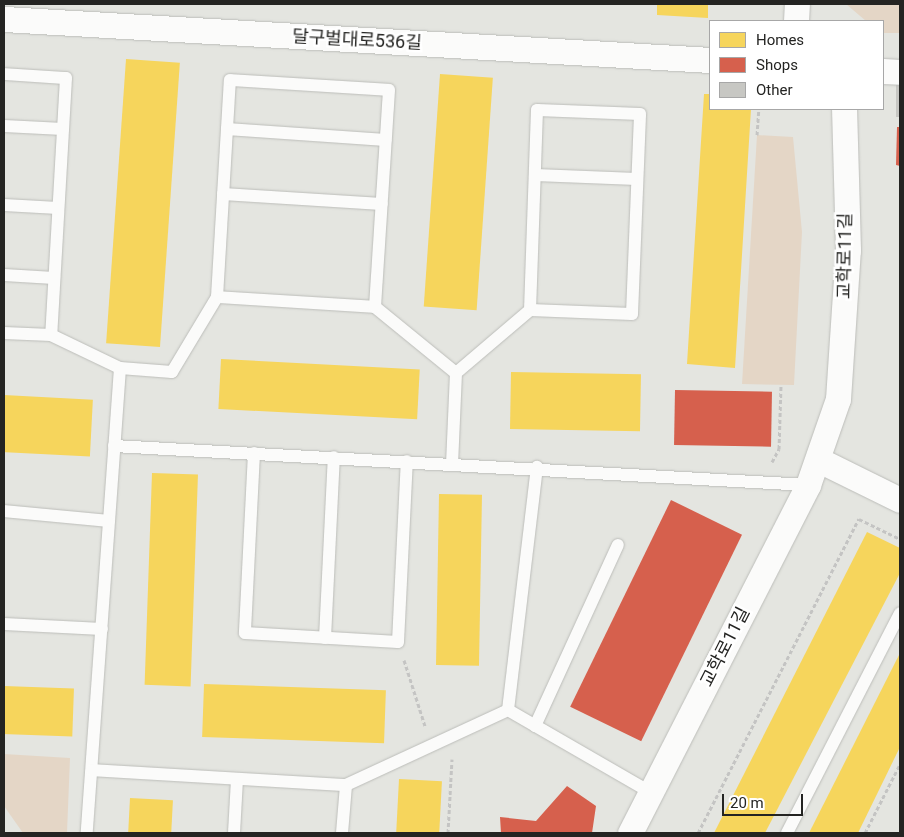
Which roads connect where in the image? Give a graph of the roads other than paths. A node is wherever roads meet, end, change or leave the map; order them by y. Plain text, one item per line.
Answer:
1 (797, 4) edge
2 (4, 18) edge
3 (796, 20) edge
4 (709, 60) edge
5 (884, 71) edge
6 (900, 72) edge
7 (4, 74) edge
8 (844, 110) edge
9 (4, 126) edge
10 (63, 129) junction
11 (227, 130) junction
12 (386, 140) junction
13 (534, 175) junction
14 (637, 179) junction
15 (223, 194) junction
16 (382, 204) junction
17 (4, 205) edge
18 (58, 208) junction
19 (4, 275) edge
20 (54, 278) junction
21 (217, 297) junction
22 (376, 307) junction
23 (530, 310) junction
24 (4, 332) edge
25 (51, 335) junction
26 (120, 368) junction
27 (456, 373) junction
28 (114, 446) junction
29 (254, 453) junction
30 (334, 457) junction
31 (819, 460) junction
32 (408, 461) junction
33 (452, 463) junction
34 (537, 467) junction
35 (808, 485) junction
36 (900, 500) edge
37 (4, 512) edge
38 (109, 520) junction
39 (618, 546) dead end
40 (900, 613) edge
41 (4, 624) edge
42 (102, 629) junction
43 (326, 638) junction
44 (508, 710) junction
45 (535, 726) junction
46 (92, 770) junction
47 (237, 779) junction
48 (346, 785) junction
49 (650, 792) junction
50 (87, 833) edge
51 (234, 833) edge
52 (342, 833) edge
53 (630, 833) edge
54 (787, 833) edge

1 - 3 street
2 - 4 street, 달구벌대로536길
5 - 6 street
7 - 10 lane
8 - 31 street, 교학로11길
9 - 10 lane
10 - 18 lane
11 - 12 lane
11 - 12 lane
11 - 15 lane
12 - 16 lane
13 - 14 lane
13 - 14 lane
13 - 23 lane
14 - 23 lane
15 - 16 lane
15 - 21 lane
16 - 22 lane
17 - 18 lane
18 - 20 lane
19 - 20 lane
20 - 25 lane
21 - 22 lane
21 - 26 lane
22 - 27 lane
23 - 27 lane
24 - 25 lane
25 - 26 lane
26 - 28 lane
27 - 33 lane
28 - 29 lane
28 - 38 lane
29 - 30 lane
29 - 43 lane
30 - 32 lane
30 - 43 lane
31 - 35 street, 교학로11길
31 - 36 street
32 - 33 lane
32 - 43 lane
33 - 34 lane
34 - 35 lane
34 - 44 lane
35 - 49 street, 교학로11길
37 - 38 lane
38 - 42 lane
39 - 45 lane
40 - 54 lane
41 - 42 lane
42 - 46 lane
44 - 45 lane
44 - 48 lane
45 - 49 lane
46 - 47 lane
46 - 50 lane
47 - 48 lane
47 - 51 lane
48 - 52 lane
49 - 53 street, 교학로11길

